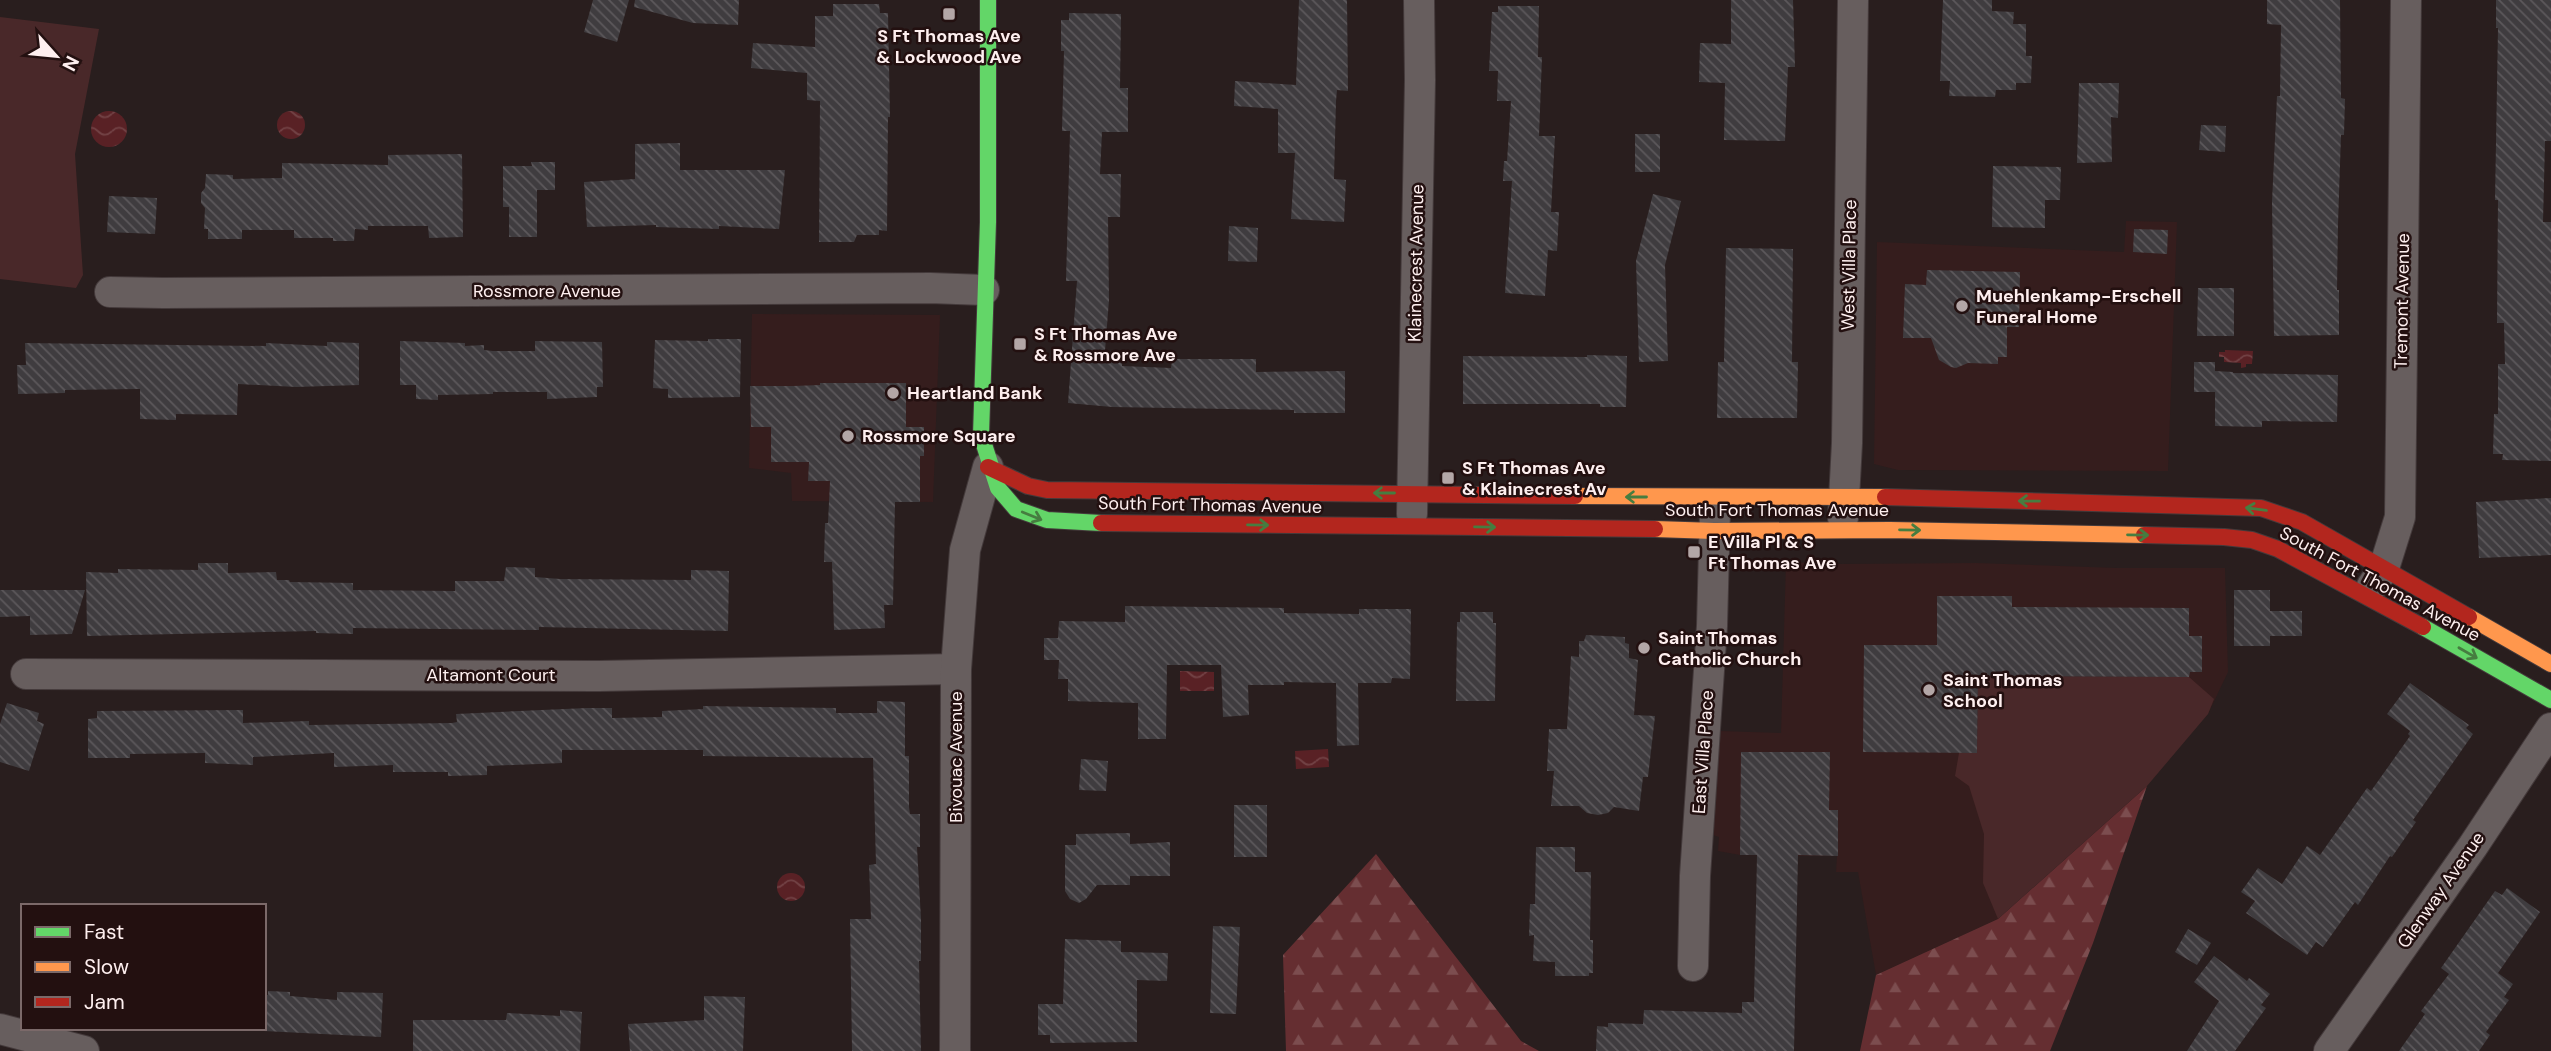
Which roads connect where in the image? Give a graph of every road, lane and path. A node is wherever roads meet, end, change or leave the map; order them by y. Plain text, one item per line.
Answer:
1 (988, 0) edge
2 (1419, 0) edge
3 (1853, 0) edge
4 (2406, 0) edge
5 (985, 290) junction
6 (110, 292) dead end
7 (988, 467) junction
8 (1413, 493) junction
9 (1716, 497) junction
10 (1844, 497) junction
11 (1412, 527) junction
12 (1842, 529) junction
13 (1714, 531) junction
14 (2384, 568) junction
15 (2366, 595) junction
16 (2551, 664) edge
17 (956, 669) junction
18 (26, 674) dead end
19 (2551, 700) edge
20 (2551, 728) edge
21 (1693, 966) dead end
22 (0, 1028) edge
23 (84, 1051) edge
24 (955, 1051) edge
25 (2329, 1051) edge

1 - 5 main road, South Fort Thomas Avenue
2 - 8 street, Klainecrest Avenue
3 - 10 street, West Villa Place
4 - 14 street, Tremont Avenue
5 - 6 street, Rossmore Avenue
5 - 7 main road, South Fort Thomas Avenue
8 -> 7 main road, South Fort Thomas Avenue
7 -> 11 main road, South Fort Thomas Avenue
7 - 17 street, Bivouac Avenue
9 -> 8 main road, South Fort Thomas Avenue
8 - 11 street, Klainecrest Avenue
9 - 10 main road, South Fort Thomas Avenue
9 - 13 street, East Villa Place
10 - 12 street, West Villa Place
14 -> 10 main road, South Fort Thomas Avenue
11 -> 13 main road, South Fort Thomas Avenue
12 - 13 main road, South Fort Thomas Avenue
12 -> 15 main road, South Fort Thomas Avenue
13 - 21 street, East Villa Place
14 - 15 street, Tremont Avenue
14 - 16 main road, South Fort Thomas Avenue
15 -> 19 main road, South Fort Thomas Avenue
17 - 18 street, Altamont Court
17 - 24 street, Bivouac Avenue
20 - 25 street, Glenway Avenue
22 - 23 street

